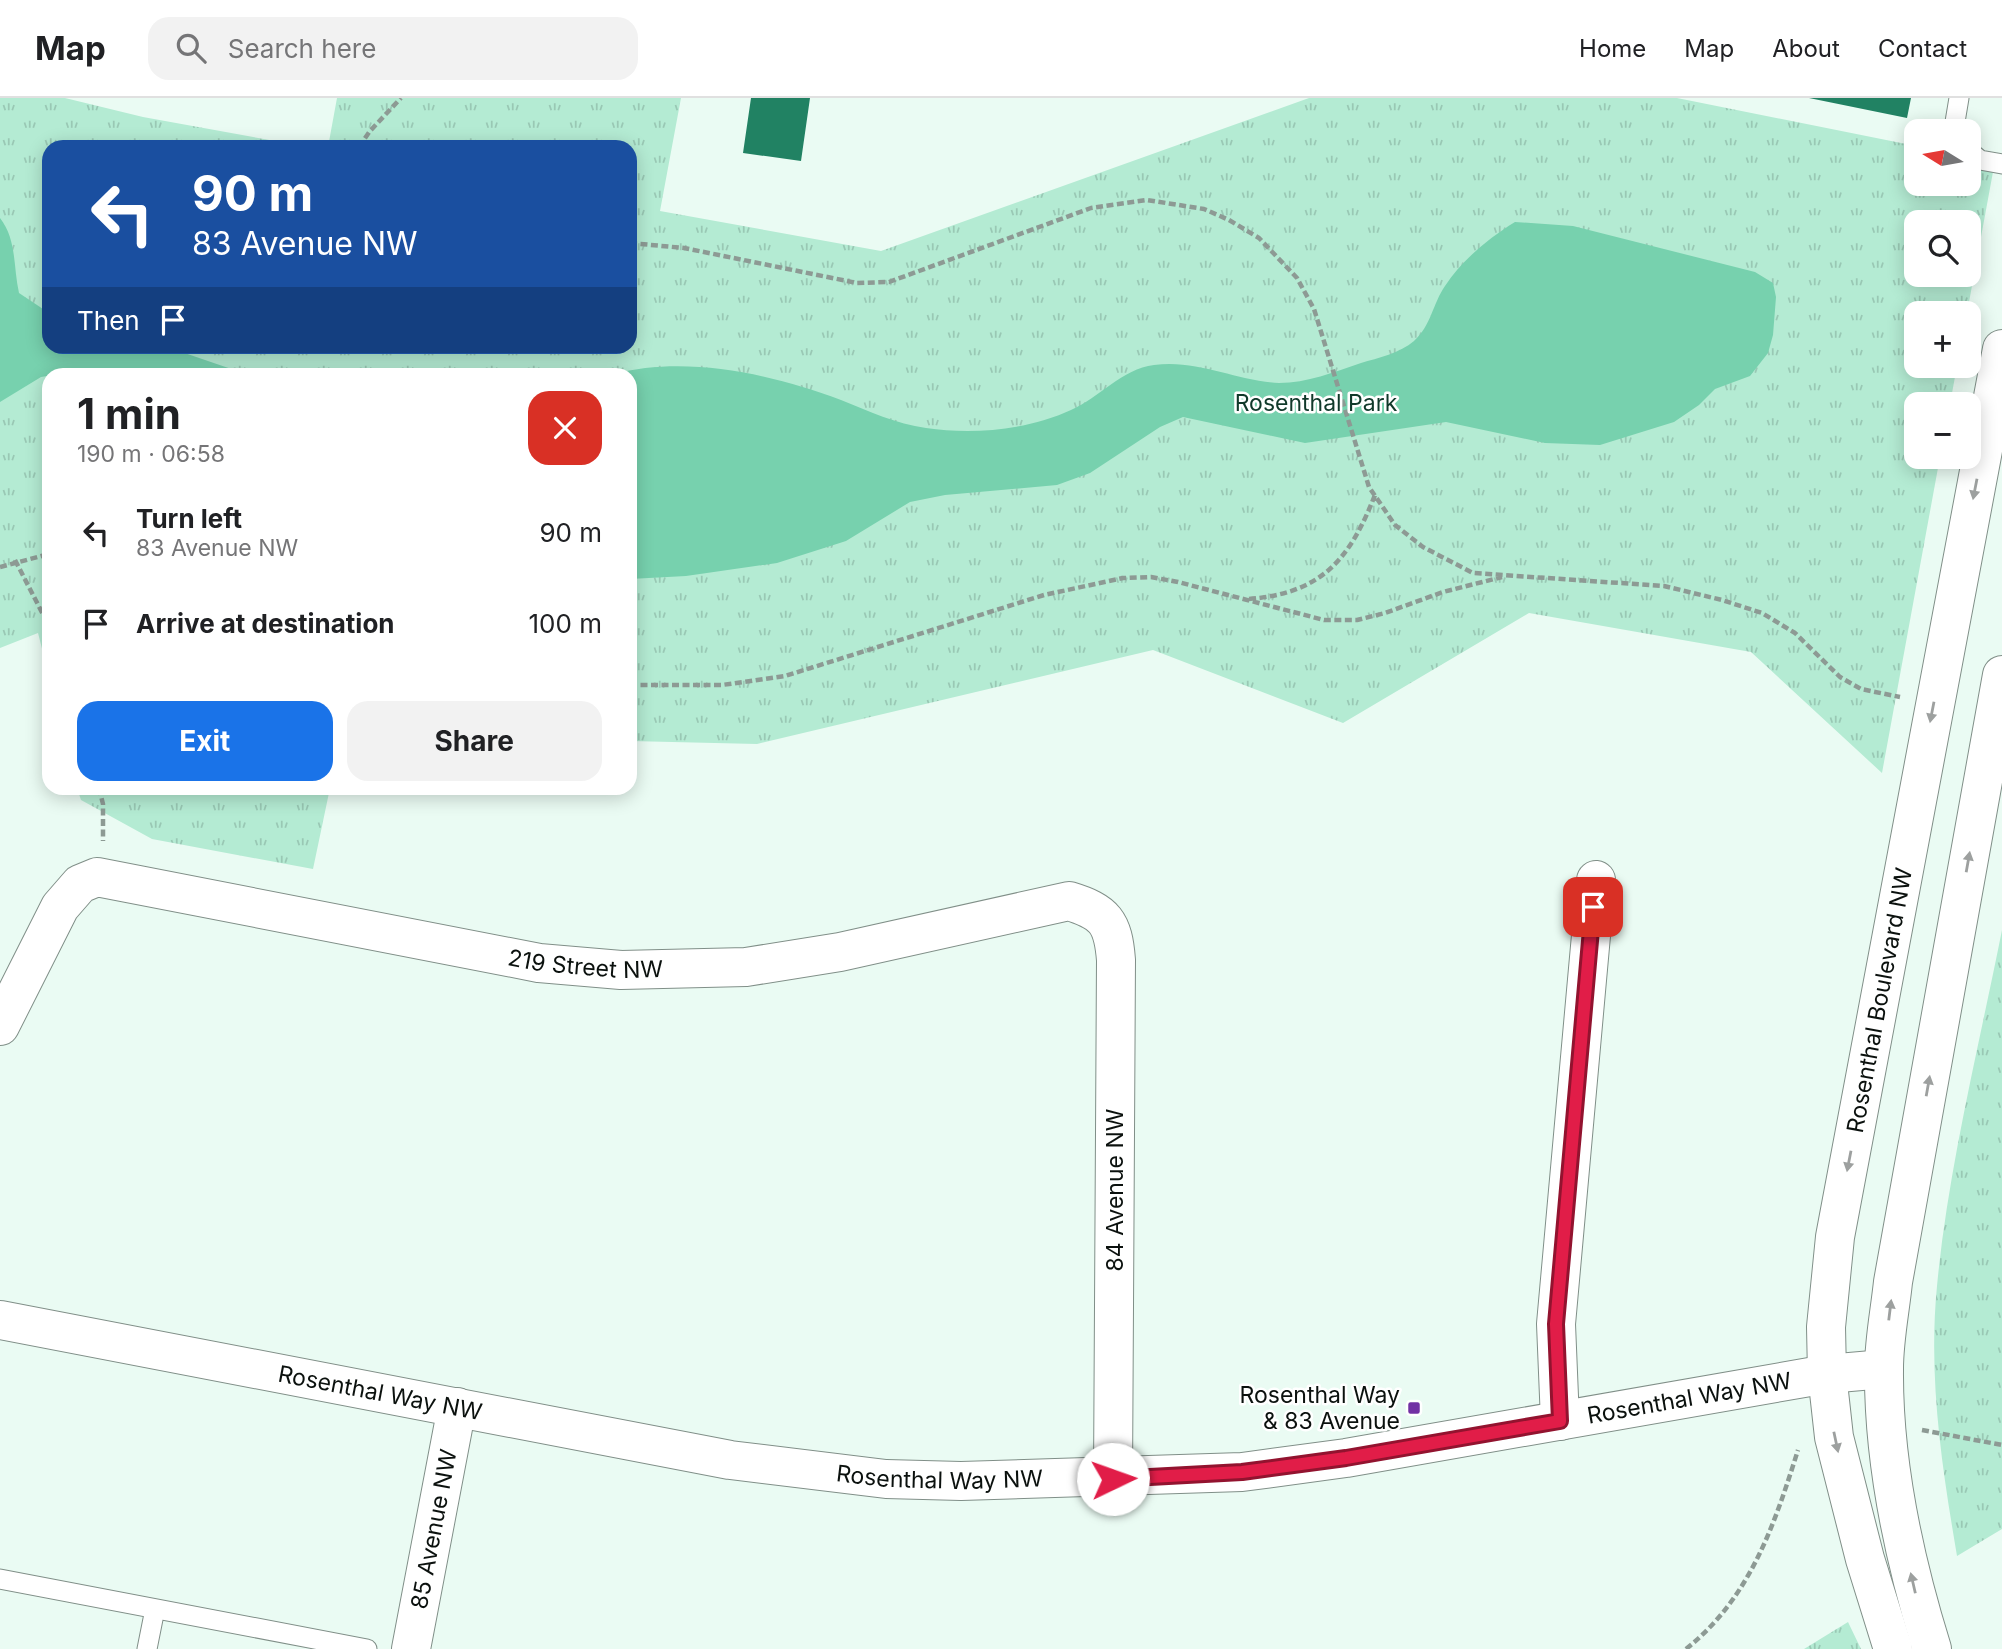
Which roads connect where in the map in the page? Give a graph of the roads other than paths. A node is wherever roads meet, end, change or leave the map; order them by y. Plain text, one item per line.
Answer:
1 (1959, 98) edge
2 (1956, 119) edge
3 (1981, 160) edge
4 (2002, 164) edge
5 (2002, 349) edge
6 (2002, 675) edge
7 (1596, 880) dead end
8 (1094, 909) joint
9 (0, 1026) edge
10 (0, 1320) edge
11 (1884, 1369) junction
12 (1827, 1374) junction
13 (457, 1408) junction
14 (1560, 1421) junction
15 (1113, 1479) junction
16 (0, 1579) edge
17 (155, 1609) junction
18 (147, 1649) edge
19 (367, 1649) edge
20 (411, 1649) edge
21 (1894, 1649) edge
22 (1932, 1649) edge

1 - 2 lane
3 - 4 lane
5 -> 12 street, Rosenthal Boulevard NW
11 -> 6 street
7 - 14 street
8 - 9 street, 219 Street NW
8 - 15 street, 84 Avenue NW
10 - 13 street, Rosenthal Way NW
11 - 12 street, Rosenthal Way NW
22 -> 11 street
12 - 14 street, Rosenthal Way NW
12 -> 21 street, Rosenthal Boulevard NW
13 - 15 street, Rosenthal Way NW
13 - 20 street, 85 Avenue NW
14 - 15 street, Rosenthal Way NW
16 - 17 lane
17 - 18 lane
17 - 19 lane

